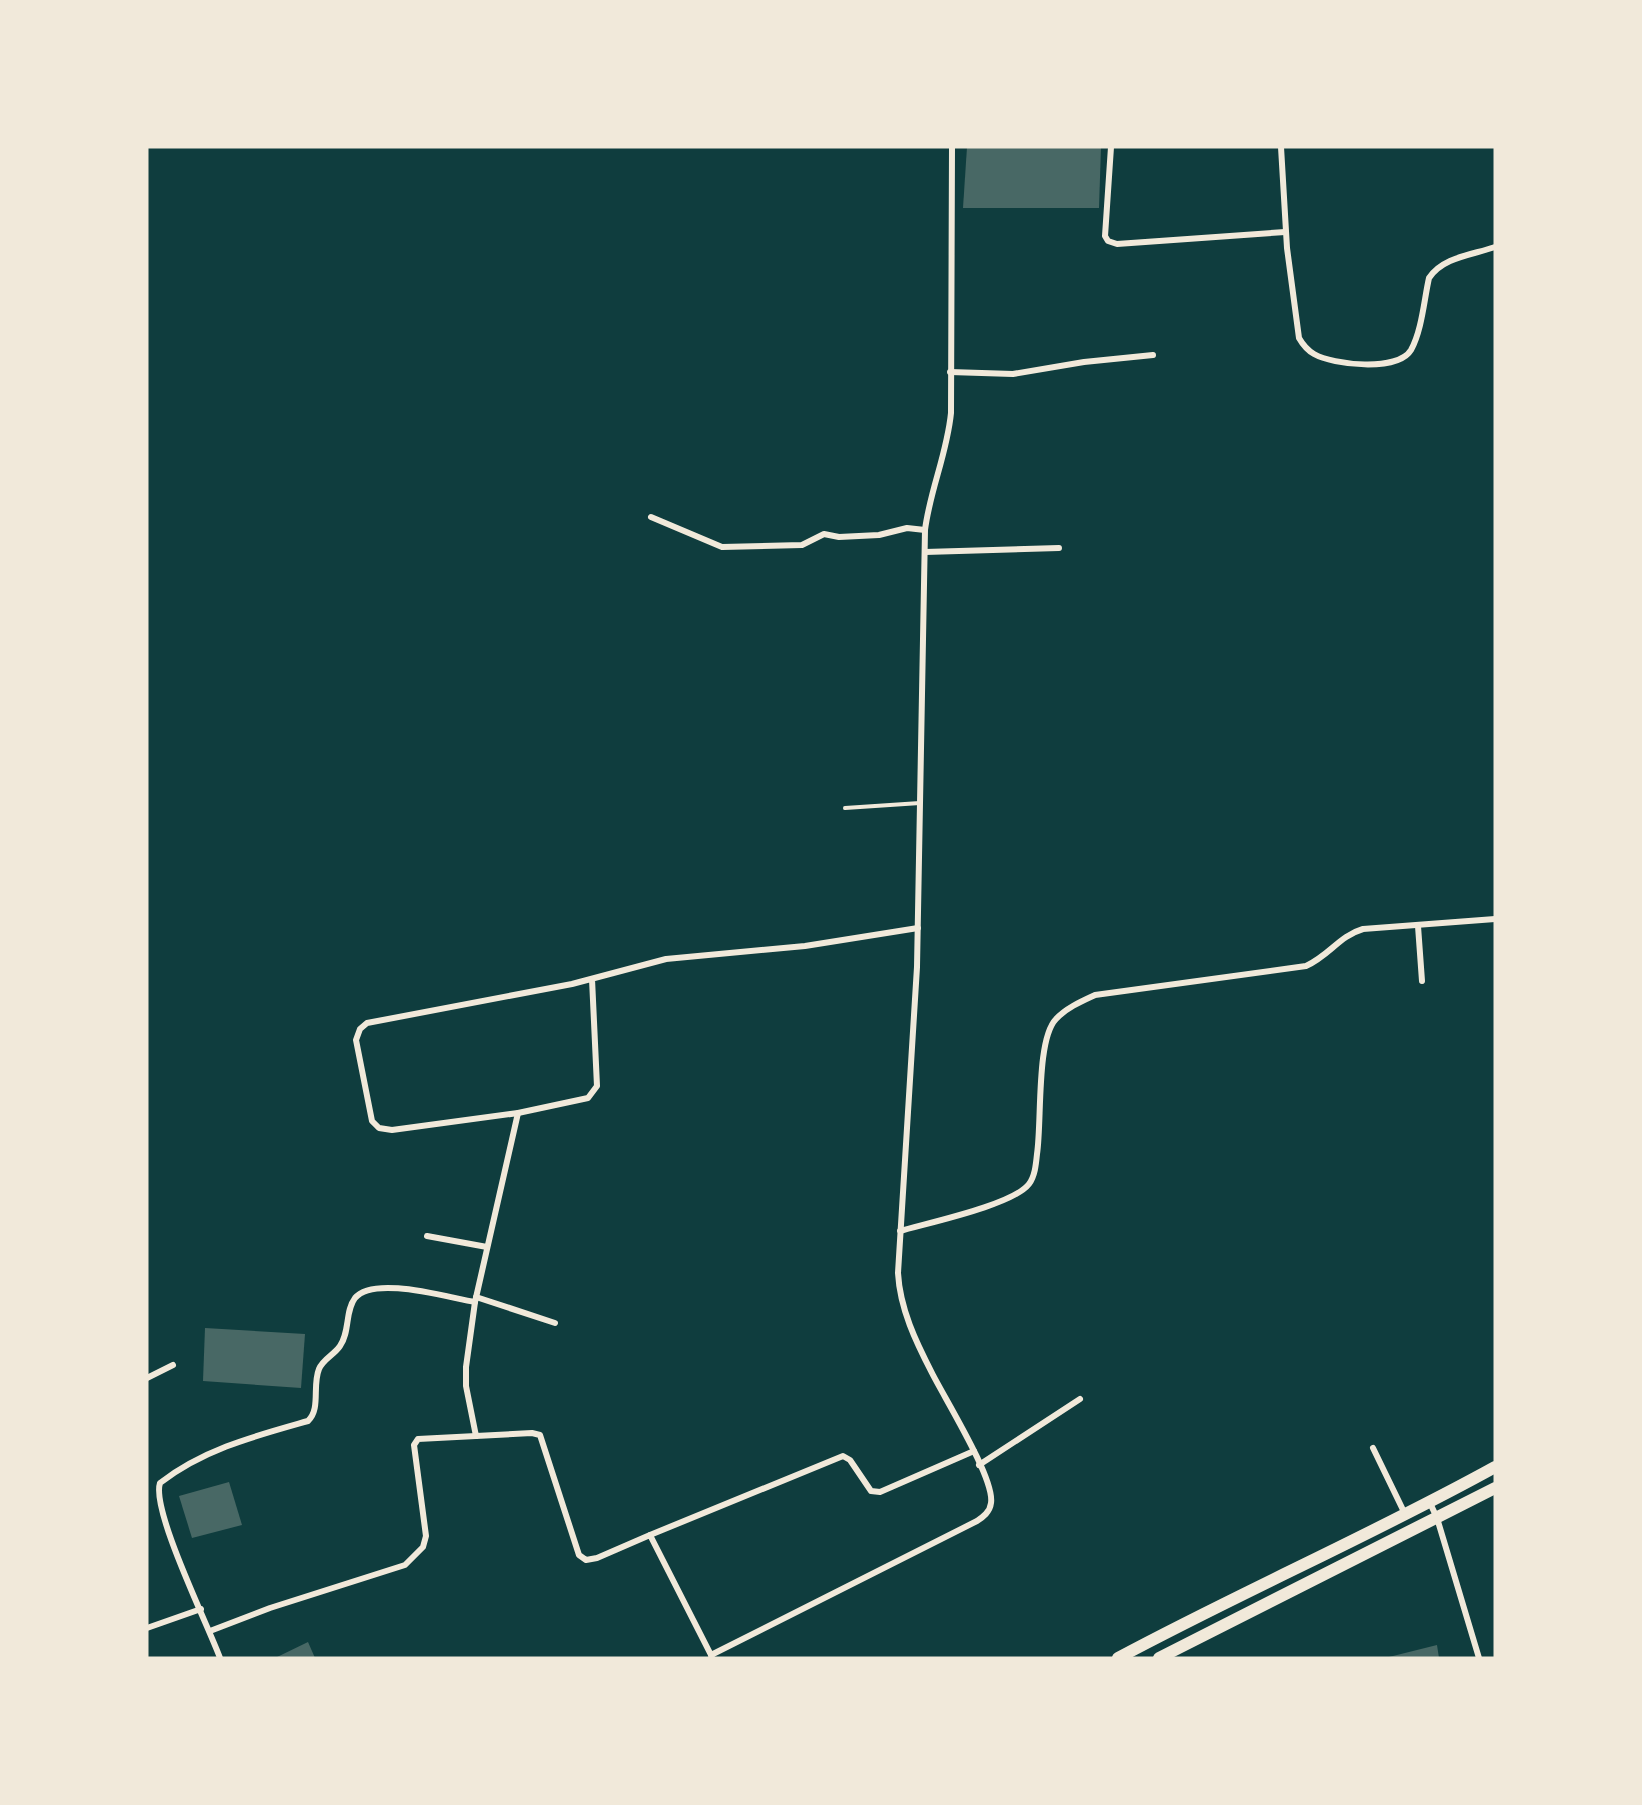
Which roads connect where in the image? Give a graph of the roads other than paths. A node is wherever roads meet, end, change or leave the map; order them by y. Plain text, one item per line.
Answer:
1 (952, 147) edge
2 (1111, 147) edge
3 (1281, 147) edge
4 (1286, 232) junction
5 (1495, 248) edge
6 (1153, 355) dead end
7 (950, 372) junction
8 (651, 517) dead end
9 (925, 530) junction
10 (1059, 548) dead end
11 (925, 552) junction
12 (920, 803) junction
13 (845, 808) dead end
14 (1495, 919) edge
15 (1418, 926) junction
16 (918, 928) junction
17 (592, 979) junction
18 (1422, 981) dead end
19 (518, 1113) junction
20 (900, 1232) junction
21 (427, 1236) dead end
22 (487, 1247) junction
23 (476, 1300) junction
24 (555, 1323) dead end
25 (173, 1365) dead end
26 (147, 1378) edge
27 (1080, 1399) dead end
28 (476, 1436) junction
29 (1373, 1448) dead end
30 (974, 1452) junction
31 (979, 1465) junction
32 (1495, 1467) edge
33 (1495, 1488) edge
34 (1430, 1503) junction
35 (1405, 1515) junction
36 (1437, 1518) junction
37 (650, 1535) junction
38 (201, 1609) junction
39 (147, 1628) edge
40 (210, 1631) junction
41 (711, 1656) edge
42 (220, 1658) edge
43 (1118, 1658) edge
44 (1159, 1658) edge
45 (1479, 1658) edge

1 - 7 street
2 - 4 street
3 - 4 street
4 - 5 street
6 - 7 street
7 - 9 street
8 - 9 street
9 - 11 street
10 - 11 street
11 - 12 street
12 - 13 lane
12 - 16 street
14 - 15 street
15 - 18 street
15 - 20 street
16 - 17 street
16 - 20 street
17 - 19 street
17 - 19 street
19 - 22 street
20 - 30 street
21 - 22 street
22 - 23 street
23 - 24 street
23 - 28 street
23 - 38 street
25 - 26 street
27 - 31 street
28 - 37 street
28 - 40 street
29 - 35 street
30 - 31 street
30 - 37 street
31 - 41 street
32 - 34 main road
33 - 36 main road
34 - 35 main road
34 - 36 street
35 - 43 main road
36 - 44 main road
36 - 45 street
37 - 41 street
38 - 39 street
38 - 40 street
40 - 42 street

